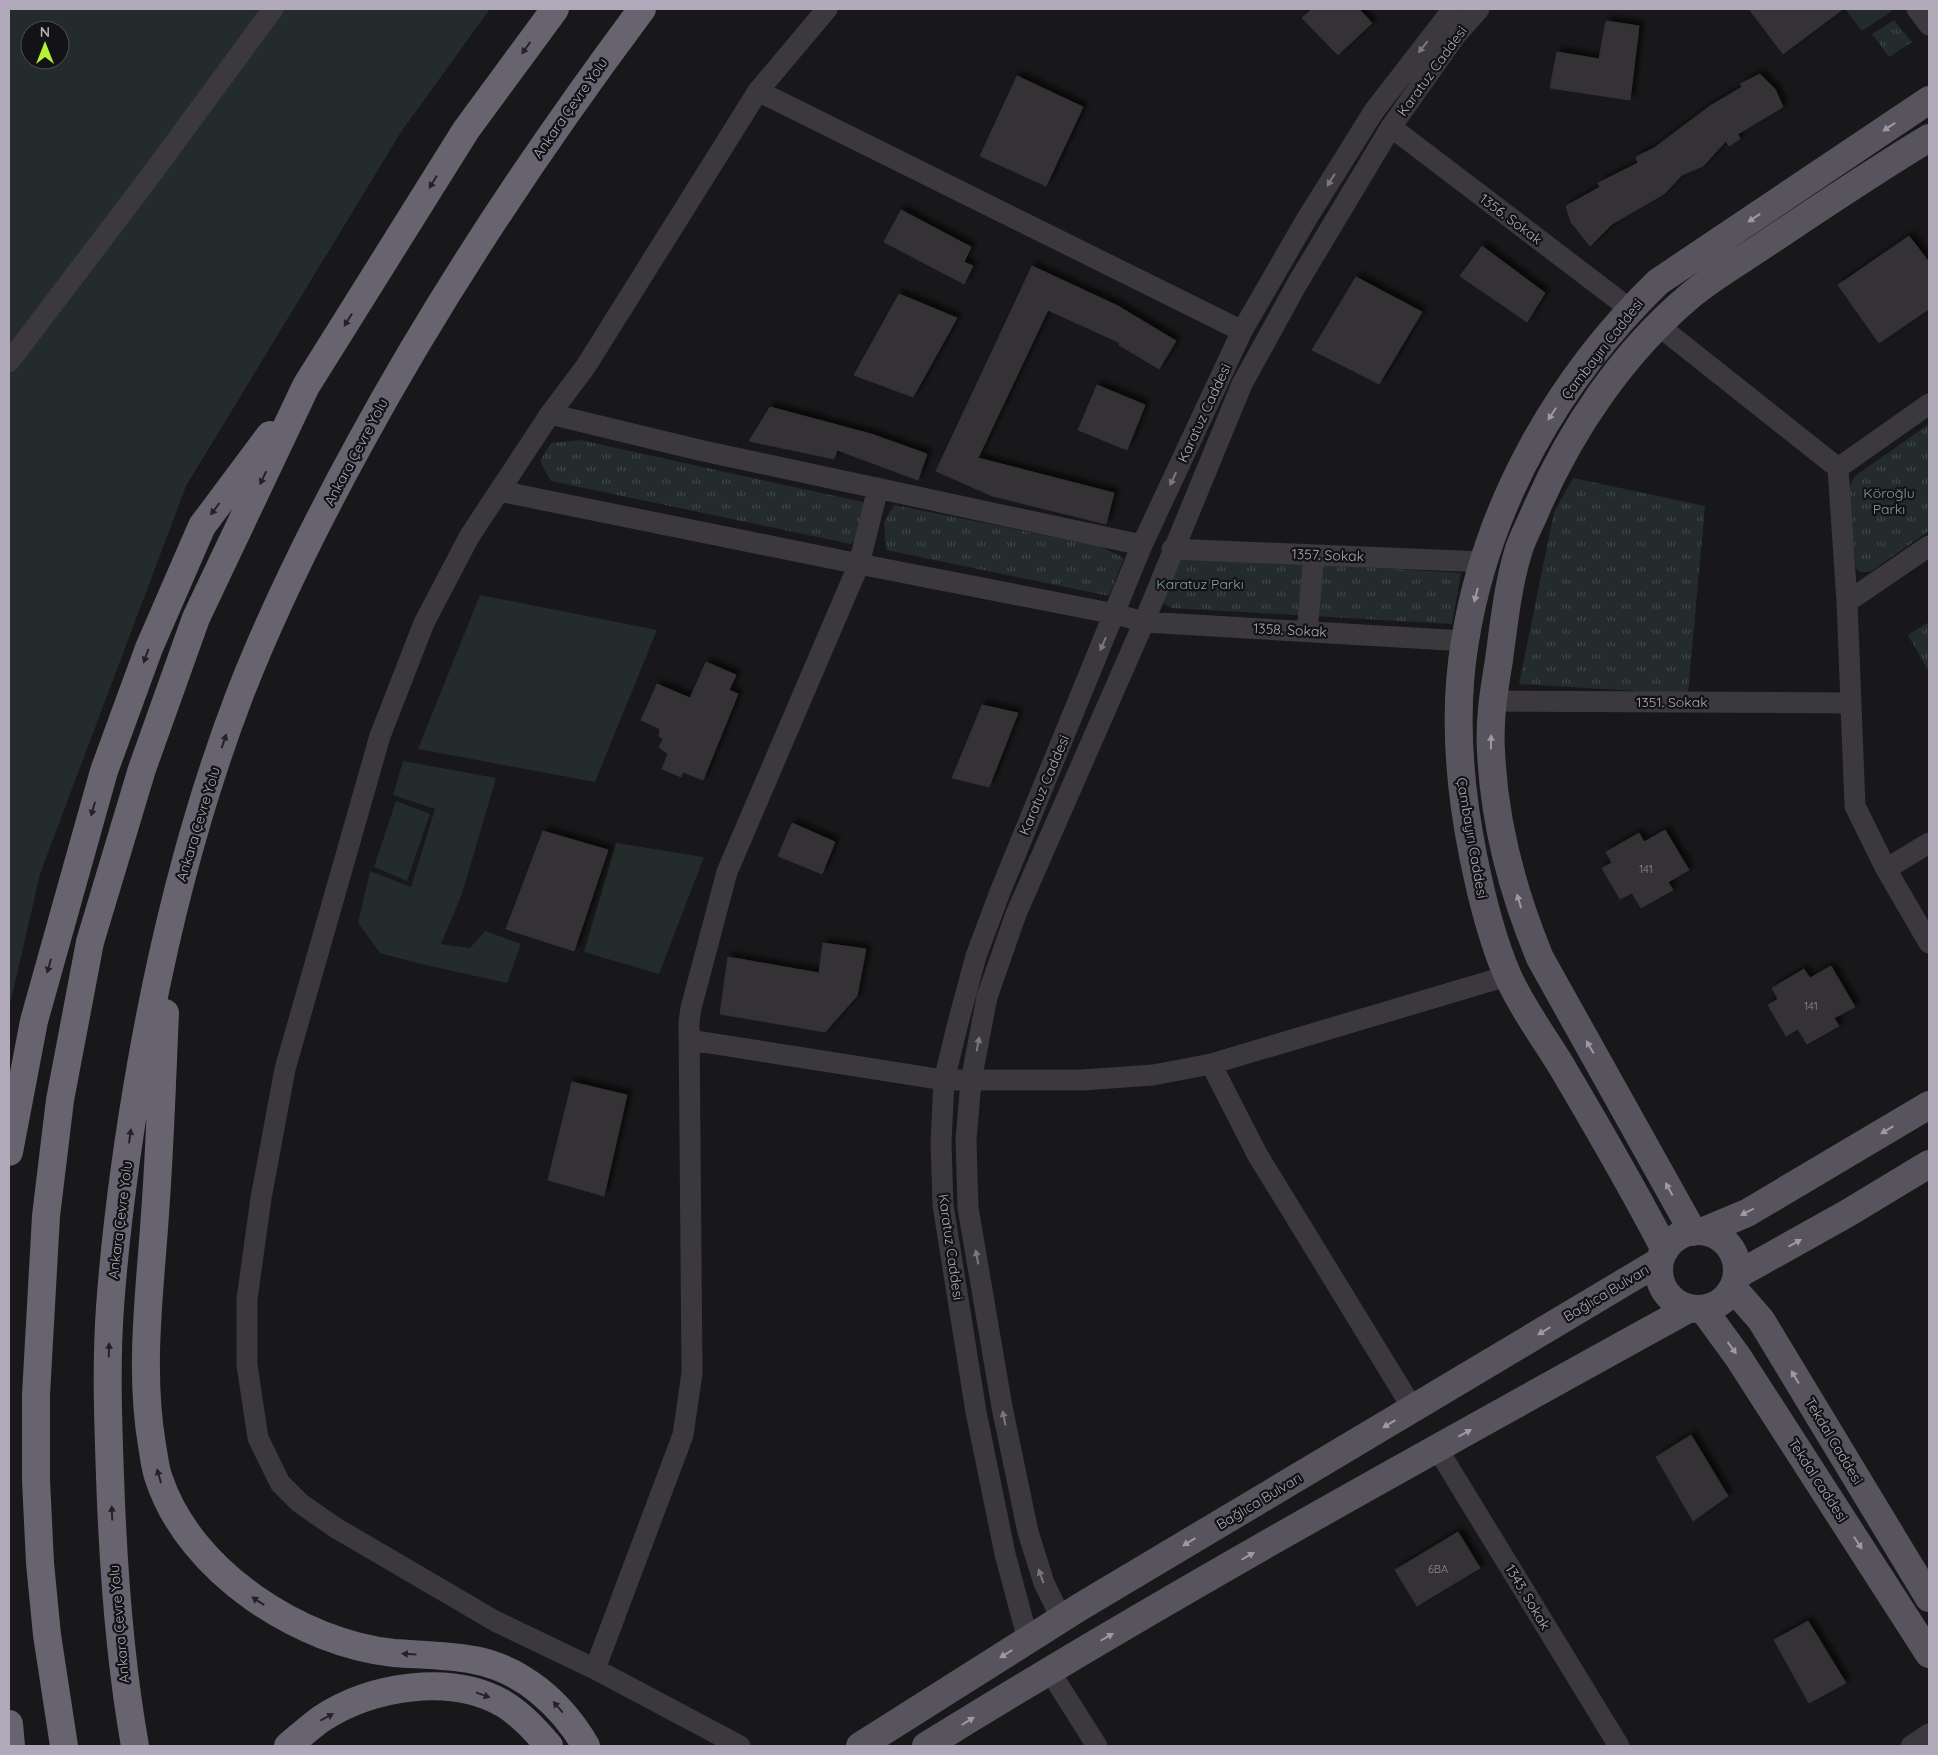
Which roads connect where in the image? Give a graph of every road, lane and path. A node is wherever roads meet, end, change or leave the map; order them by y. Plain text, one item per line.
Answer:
1 (273, 9) edge
2 (555, 9) edge
3 (642, 9) edge
4 (827, 9) edge
5 (1453, 9) edge
6 (1479, 9) edge
7 (1917, 9) edge
8 (1929, 25) edge
9 (758, 90) junction
10 (1929, 100) edge
11 (1391, 127) junction
12 (1929, 138) edge
13 (1630, 309) junction
14 (1659, 326) junction
15 (1242, 331) junction
16 (9, 362) edge
17 (306, 386) junction
18 (1929, 404) edge
19 (550, 414) junction
20 (1838, 468) junction
21 (878, 488) junction
22 (499, 491) junction
23 (1142, 545) junction
24 (1929, 546) edge
25 (1172, 549) junction
26 (1314, 555) junction
27 (1484, 562) junction
28 (859, 564) junction
29 (1847, 602) junction
30 (1115, 614) junction
31 (1144, 622) junction
32 (1307, 632) junction
33 (1465, 641) junction
34 (1493, 701) junction
35 (1850, 703) junction
36 (1929, 843) edge
37 (1886, 869) junction
38 (169, 923) junction
39 (1929, 943) edge
40 (1508, 976) junction
41 (690, 1040) junction
42 (1211, 1064) junction
43 (944, 1080) junction
44 (971, 1081) junction
45 (1929, 1105) edge
46 (9, 1152) edge
47 (1929, 1164) edge
48 (1698, 1232) junction
49 (1663, 1256) junction
50 (1735, 1281) junction
51 (1696, 1308) junction
52 (1413, 1409) junction
53 (1437, 1448) junction
54 (1929, 1598) edge
55 (1062, 1620) junction
56 (1028, 1640) junction
57 (1929, 1654) edge
58 (595, 1669) junction
59 (1049, 1670) junction
60 (9, 1724) edge
61 (1929, 1734) edge
62 (11, 1746) edge
63 (64, 1746) edge
64 (135, 1746) edge
65 (288, 1746) edge
66 (549, 1746) edge
67 (586, 1746) edge
68 (740, 1746) edge
69 (860, 1746) edge
70 (926, 1746) edge
71 (1097, 1746) edge
72 (1619, 1746) edge
73 (1911, 1746) edge

1 - 16 street
2 -> 17 highway
38 -> 3 highway, Ankara Çevre Yolu
4 - 9 street
5 -> 15 street, Karatuz Caddesi
6 - 11 street, Karatuz Caddesi
7 - 8 street
9 - 15 street
9 - 19 street
10 -> 13 main road, Çambayırı Caddesi
11 - 13 street, 1356. Sokak
11 - 25 street, Karatuz Caddesi
12 - 14 main road, Çambayırı Caddesi
13 -> 27 main road, Çambayırı Caddesi
14 - 20 street
14 - 34 main road, Çambayırı Caddesi
15 -> 23 street, Karatuz Caddesi
17 -> 46 highway
17 -> 63 highway
18 - 20 street
19 - 21 street
19 - 22 street
20 - 29 street
21 - 23 street
21 - 28 street
22 - 28 street, 1358. Sokak
22 - 58 street
23 - 30 street, Karatuz Caddesi
24 - 29 street
25 - 26 street, 1357. Sokak
25 - 31 street, Karatuz Caddesi
26 - 27 street, 1357. Sokak
26 - 32 street
27 -> 33 main road, Çambayırı Caddesi
28 - 30 street, 1358. Sokak
28 - 41 street
29 - 35 street
30 - 31 street, 1358. Sokak
30 -> 43 street, Karatuz Caddesi
31 - 32 street, 1358. Sokak
44 -> 31 street, Karatuz Caddesi
32 - 33 street, 1358. Sokak
33 - 40 main road, Çambayırı Caddesi
34 - 35 street, 1351. Sokak
48 -> 34 main road, Çambayırı Caddesi
35 - 37 street
36 - 37 street
37 - 39 street
64 -> 38 highway, Ankara Çevre Yolu
67 -> 38 highway
40 - 42 street
40 - 49 main road, Çambayırı Caddesi
41 - 43 street
41 - 58 street
42 - 44 street
42 - 52 street
43 - 44 street
43 - 56 street, Karatuz Caddesi
55 -> 44 street, Karatuz Caddesi
45 -> 48 main road
50 -> 47 main road
48 - 49 main road
48 - 50 main road
49 - 51 main road
49 -> 52 main road, Bağlıca Bulvarı
50 - 51 main road
54 -> 50 main road, Tekdal Caddesi
53 -> 51 main road
51 -> 57 main road, Tekdal caddesi
52 -> 55 main road, Bağlıca Bulvarı
59 -> 53 main road
53 - 72 street, 1343. Sokak
55 - 56 main road, Bağlıca Bulvarı
56 -> 69 main road, Bağlıca Bulvarı
58 - 68 street
70 -> 59 main road
59 - 71 street
60 - 62 highway
61 - 73 street
65 -> 66 highway

